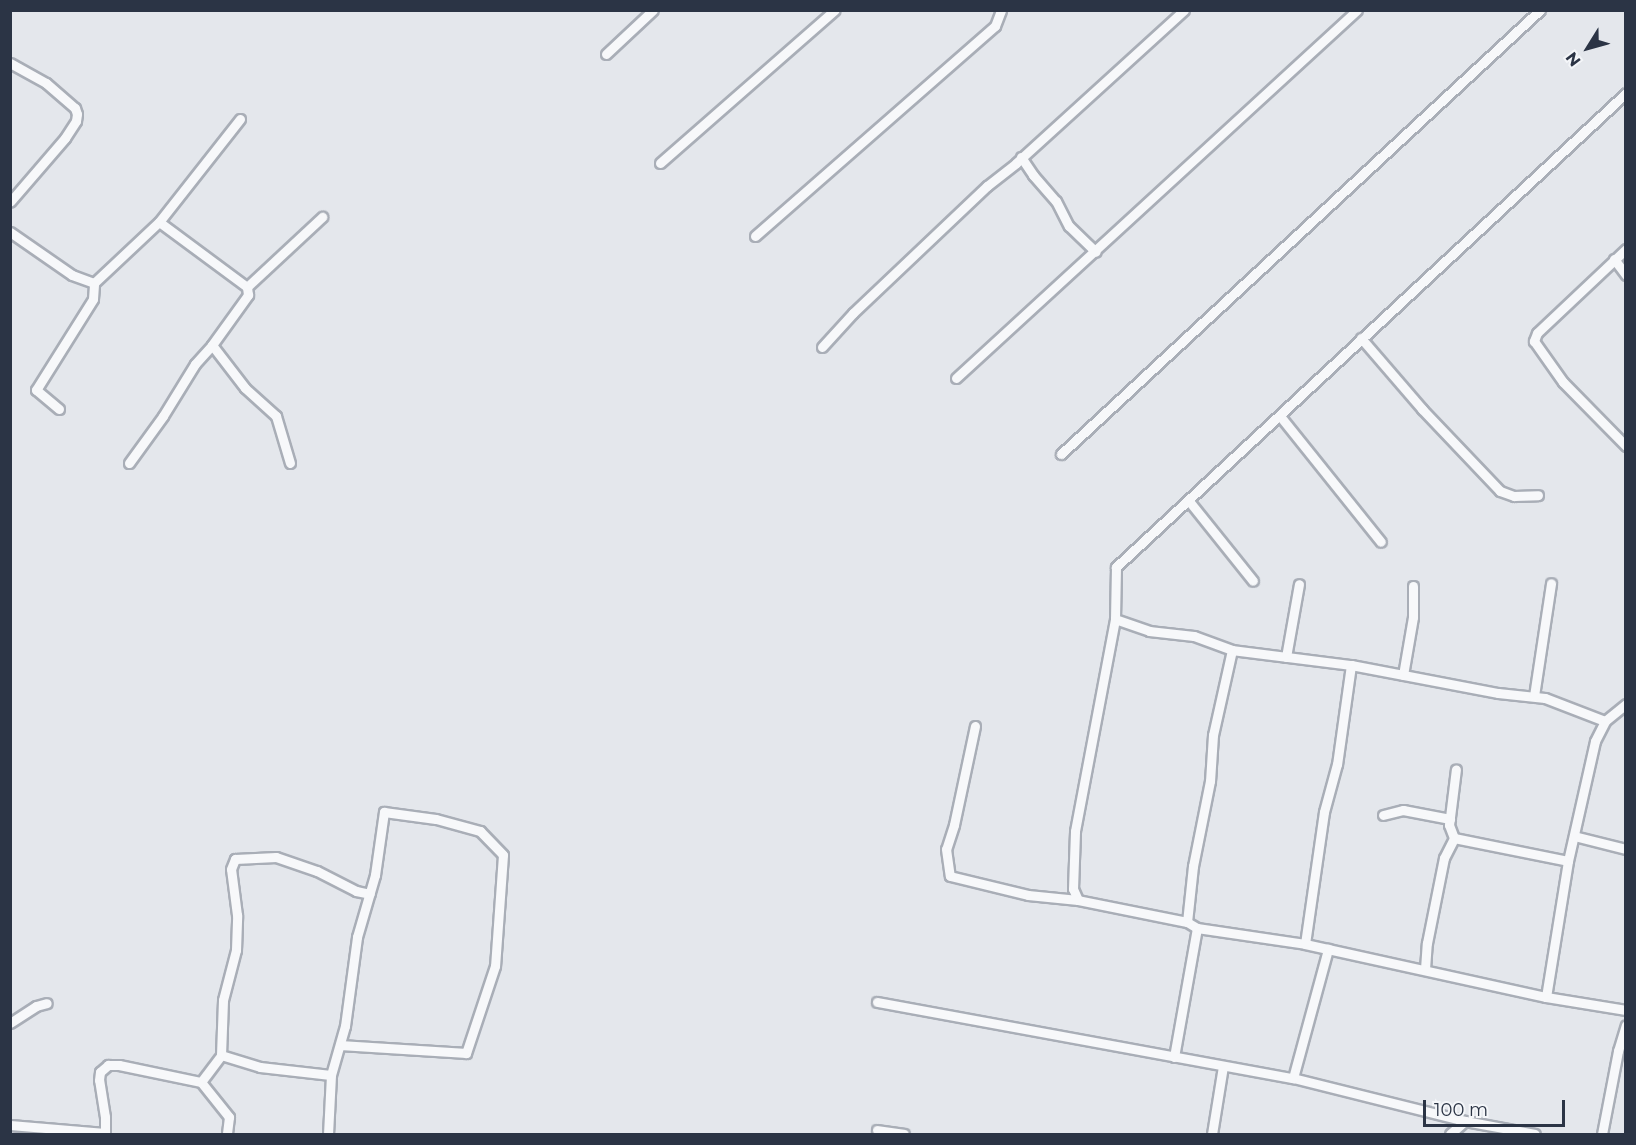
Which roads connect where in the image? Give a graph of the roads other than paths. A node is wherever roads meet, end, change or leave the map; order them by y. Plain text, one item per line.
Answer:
1 (653, 10) edge
2 (835, 10) edge
3 (1001, 10) edge
4 (1184, 10) edge
5 (1358, 10) edge
6 (1540, 10) edge
7 (606, 54) dead end
8 (10, 63) edge
9 (1626, 93) edge
10 (240, 118) dead end
11 (1021, 157) junction
12 (660, 163) dead end
13 (10, 202) edge
14 (322, 217) dead end
15 (159, 222) junction
16 (10, 232) edge
17 (754, 236) dead end
18 (1626, 249) edge
19 (1096, 252) junction
20 (1614, 259) junction
21 (1626, 275) edge
22 (94, 283) junction
23 (247, 287) junction
24 (1361, 338) junction
25 (212, 345) junction
26 (822, 348) dead end
27 (956, 378) dead end
28 (60, 409) dead end
29 (1280, 416) junction
30 (1626, 446) edge
31 (1061, 454) dead end
32 (129, 463) dead end
33 (290, 463) dead end
34 (1538, 495) dead end
35 (1189, 501) junction
36 (1381, 542) dead end
37 (1253, 581) dead end
38 (1551, 583) dead end
39 (1299, 584) dead end
40 (1413, 586) dead end
41 (1115, 620) junction
42 (1232, 650) junction
43 (1286, 657) junction
44 (1351, 665) junction
45 (1403, 675) junction
46 (1534, 696) junction
47 (1626, 704) edge
48 (1605, 721) junction
49 (975, 726) dead end
50 (1456, 769) dead end
51 (1383, 815) dead end
52 (1450, 819) junction
53 (1574, 836) junction
54 (1454, 838) junction
55 (1626, 849) edge
56 (1568, 861) junction
57 (370, 894) junction
58 (1078, 900) junction
59 (1187, 922) junction
60 (1197, 928) junction
61 (1305, 944) junction
62 (1328, 949) junction
63 (1425, 969) junction
64 (1546, 997) junction
65 (877, 1002) dead end
66 (47, 1003) dead end
67 (1626, 1010) edge
68 (10, 1023) edge
69 (1626, 1025) edge
70 (340, 1045) junction
71 (221, 1055) junction
72 (1174, 1057) junction
73 (1223, 1066) junction
74 (331, 1075) junction
75 (1293, 1078) junction
76 (201, 1082) junction
77 (1466, 1121) junction
78 (10, 1125) edge
79 (878, 1130) dead end
80 (105, 1133) edge
81 (227, 1134) edge
82 (328, 1134) edge
83 (904, 1134) edge
84 (1212, 1134) edge
85 (1450, 1134) edge
86 (1533, 1134) edge
87 (1602, 1134) edge

1 - 7 street
2 - 12 street
3 - 17 street
4 - 11 street
5 - 19 street
6 - 31 street
8 - 13 street
9 - 24 street
10 - 15 street
11 - 19 street
11 - 26 street
14 - 23 street
15 - 22 street
15 - 23 street
16 - 22 street
18 - 20 street
19 - 27 street
20 - 21 street
20 - 30 street
22 - 28 street
23 - 25 street
24 - 29 street
24 - 34 street
25 - 32 street
25 - 33 street
29 - 35 street
29 - 36 street
35 - 37 street
35 - 41 street
38 - 46 street
39 - 43 street
40 - 45 street
41 - 42 street
41 - 58 street
42 - 43 street
42 - 59 street
43 - 44 street
44 - 45 street
44 - 61 street
45 - 46 street
46 - 48 street
47 - 48 street
48 - 53 street
49 - 58 street
50 - 52 street
51 - 52 street
52 - 54 street
53 - 55 street
53 - 56 street
54 - 56 street
54 - 63 street
56 - 64 street
57 - 70 street
57 - 70 street
57 - 71 street
58 - 59 street
59 - 60 street
60 - 61 street
60 - 72 street
61 - 62 street
62 - 63 street
62 - 75 street
63 - 64 street
64 - 67 street
65 - 72 street
66 - 68 street
69 - 87 street
70 - 74 street
71 - 74 street
71 - 76 street
72 - 73 street
73 - 75 street
73 - 84 street
74 - 82 street
75 - 77 street
76 - 80 street
76 - 81 street
77 - 85 street
77 - 86 street
78 - 80 street
79 - 83 street

